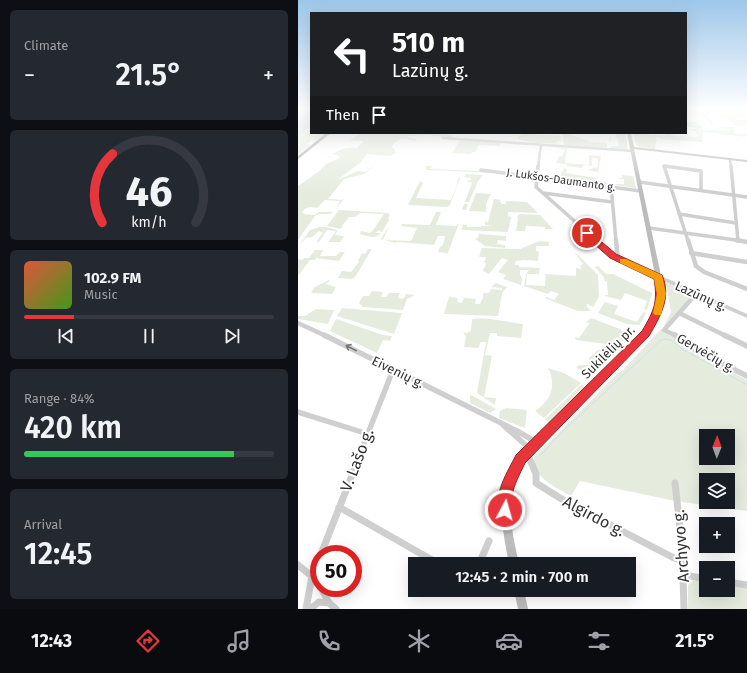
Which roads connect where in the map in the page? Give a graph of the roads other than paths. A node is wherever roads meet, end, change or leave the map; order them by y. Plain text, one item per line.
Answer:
1 (326, 136) edge
2 (630, 136) edge
3 (443, 138) dead end
4 (454, 139) joint
5 (541, 145) junction
6 (633, 149) junction
7 (298, 158) edge
8 (730, 159) junction
9 (747, 161) edge
10 (481, 170) dead end
11 (537, 176) junction
12 (639, 182) junction
13 (611, 186) junction
14 (671, 186) junction
15 (641, 190) junction
16 (701, 190) junction
17 (543, 193) junction
18 (733, 195) junction
19 (747, 197) edge
20 (612, 202) junction
21 (679, 214) junction
22 (736, 223) junction
23 (649, 228) junction
24 (685, 233) junction
25 (738, 241) junction
26 (747, 242) edge
27 (691, 253) junction
28 (618, 259) junction
29 (747, 262) edge
30 (658, 277) junction
31 (747, 289) edge
32 (696, 294) junction
33 (679, 313) junction
34 (747, 316) edge
35 (298, 323) edge
36 (747, 346) edge
37 (396, 370) junction
38 (747, 376) edge
39 (298, 412) edge
40 (368, 434) junction
41 (531, 448) junction
42 (675, 483) dead end
43 (339, 508) junction
44 (489, 541) dead end
45 (324, 545) edge
46 (426, 557) edge
47 (481, 557) edge
48 (513, 557) edge
49 (684, 561) junction
50 (298, 565) edge
51 (310, 573) edge
52 (684, 575) junction
53 (699, 578) edge
54 (735, 583) edge
55 (747, 585) edge
56 (310, 594) edge
57 (326, 597) edge
58 (520, 597) edge
59 (329, 603) junction
60 (306, 609) edge
61 (310, 609) edge
62 (336, 609) edge
63 (523, 609) edge
64 (684, 609) edge

1 - 7 main road
2 - 6 main road, Sukilėlių pr.
3 - 4 street
4 - 5 street
5 - 6 street
5 - 11 street, Lazūnų g.
6 - 8 main road
6 - 12 main road, Sukilėlių pr.
8 - 9 main road
8 - 18 street
10 - 11 street, J. Lukšos-Daumanto g.
11 - 13 street, J. Lukšos-Daumanto g.
11 - 17 street, Lazūnų g.
12 - 14 street
12 - 15 main road, Sukilėlių pr.
13 - 15 street, J. Lukšos-Daumanto g.
13 - 20 street
14 - 16 street
14 - 16 street
14 - 21 street
15 - 23 main road, Sukilėlių pr.
16 - 18 street
17 - 20 street
17 - 28 street, Lazūnų g.
18 - 19 street
18 - 22 street
20 - 28 street
21 - 22 street
21 - 24 street
22 - 25 street
23 - 24 street
23 - 30 main road, Sukilėlių pr.
24 - 25 street
24 - 27 street
25 - 26 street
27 - 29 street
27 - 31 street
28 - 30 street, Lazūnų g.
30 - 32 street, Lazūnų g.
30 - 41 main road, Sukilėlių pr.
32 - 33 street, Gervėčių g.
32 - 34 street, Lazūnų g.
33 - 36 street
33 - 38 street, Gervėčių g.
37 -> 35 street, Eivenių g.
37 - 40 street, V. Lašo g.
37 - 41 street, Eivenių g.
39 - 40 street
40 - 43 street, V. Lašo g.
41 - 48 main road, Sukilėlių pr.
41 - 49 street, Algirdo g.
42 - 49 street, Archyvo g.
43 - 45 street, V. Lašo g.
43 - 46 street
44 - 47 street
49 - 52 street, Archyvo g.
50 - 51 street
52 - 53 street
52 - 64 street, Archyvo g.
54 - 55 street
56 - 60 street, V. Lašo g.
57 - 59 street
58 - 63 main road
59 - 61 street
59 - 62 street

